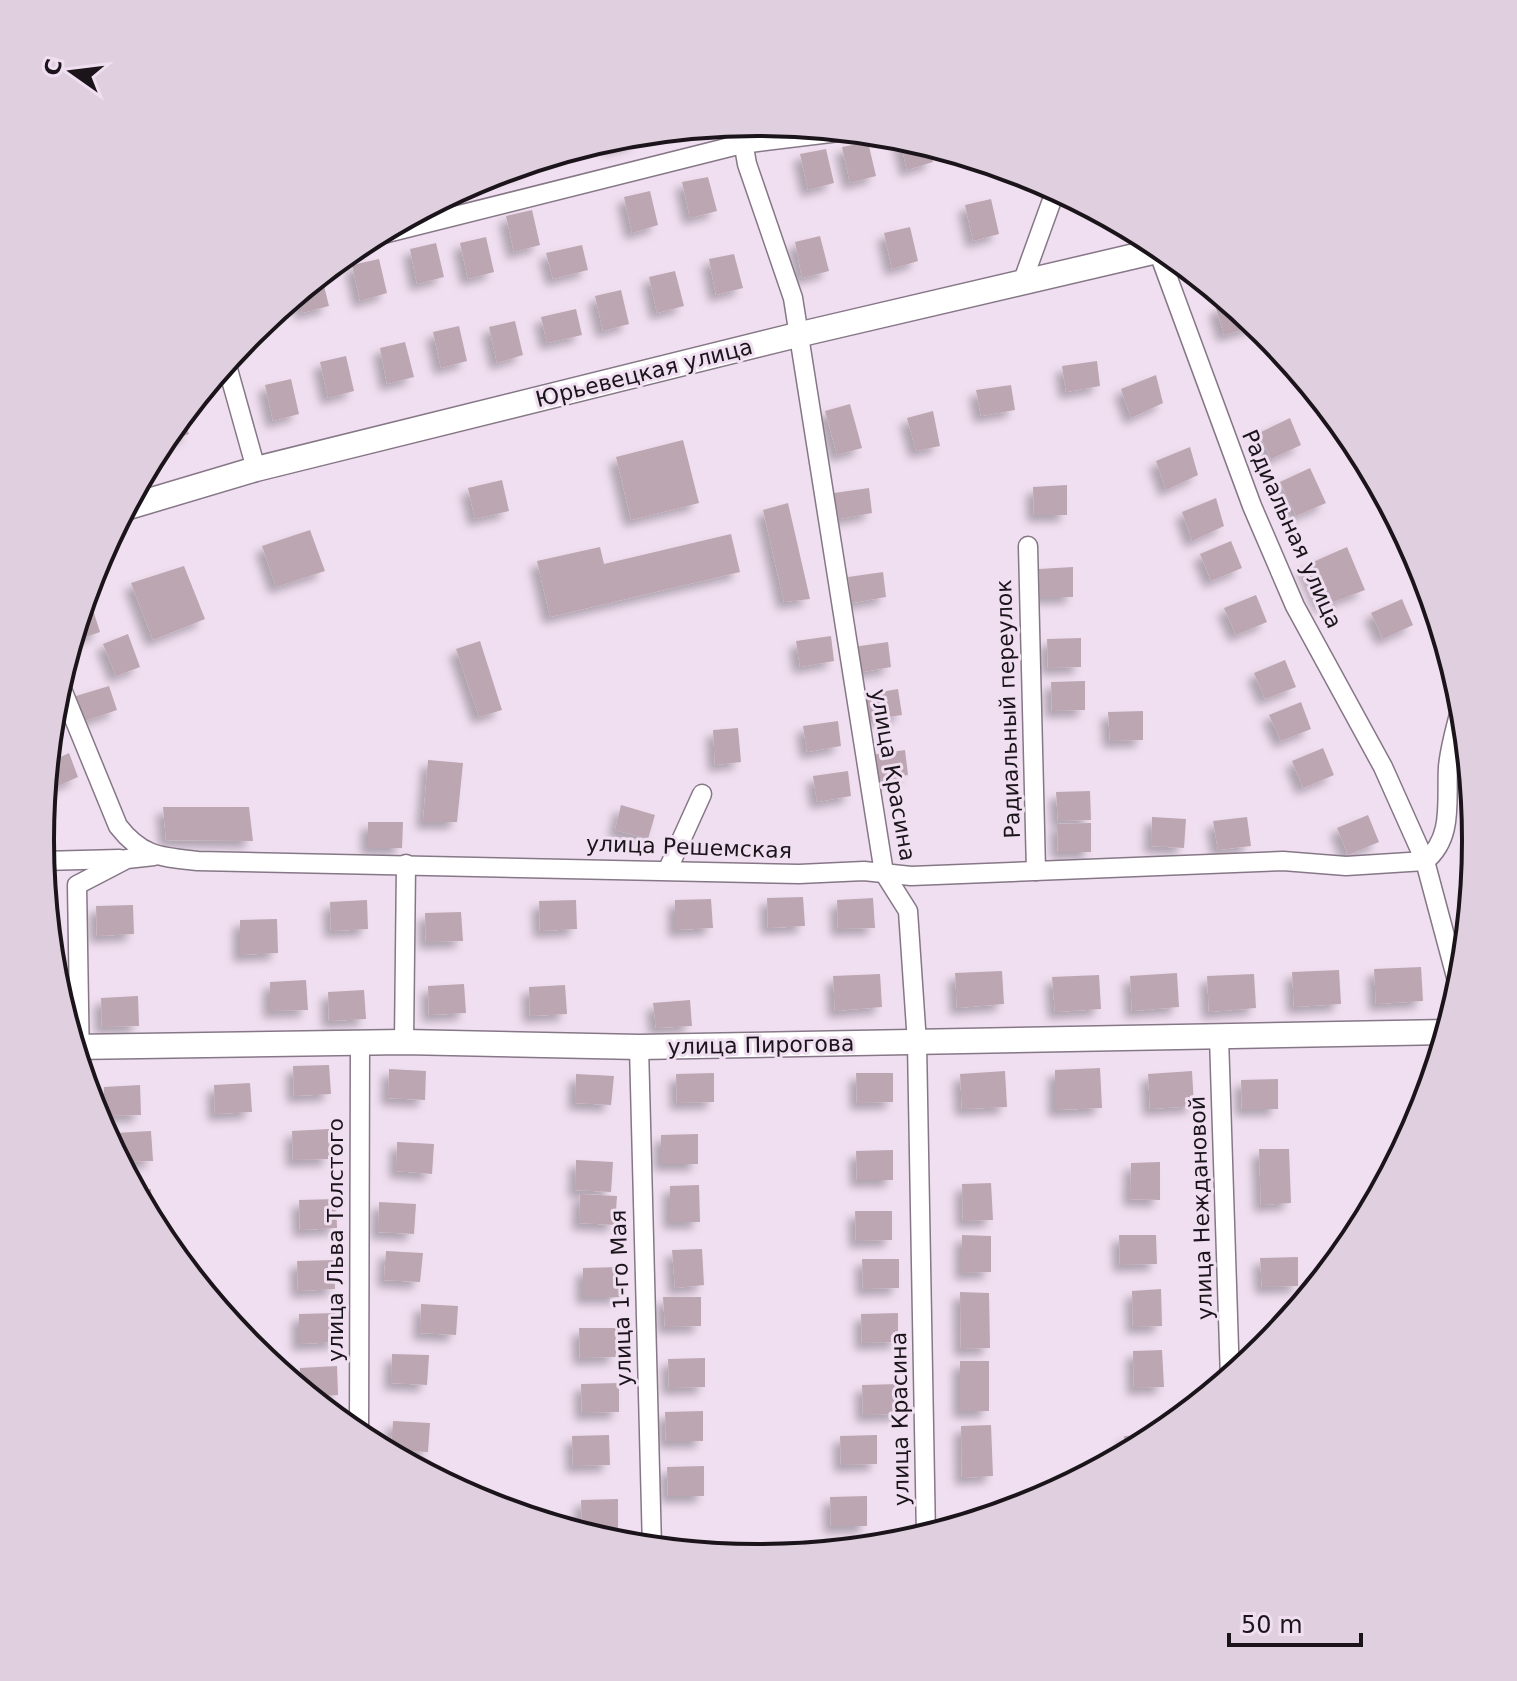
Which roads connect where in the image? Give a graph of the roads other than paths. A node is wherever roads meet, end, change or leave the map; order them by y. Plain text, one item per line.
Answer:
1 (741, 137) edge
2 (794, 138) edge
3 (742, 144) junction
4 (1052, 201) edge
5 (413, 227) edge
6 (1147, 253) edge
7 (1167, 267) edge
8 (1022, 283) junction
9 (797, 335) junction
10 (230, 375) edge
11 (256, 469) junction
12 (140, 504) edge
13 (1028, 546) dead end
14 (68, 704) edge
15 (1454, 733) edge
16 (702, 794) dead end
17 (155, 855) junction
18 (127, 859) junction
19 (55, 861) edge
20 (1425, 861) junction
21 (406, 864) junction
22 (668, 869) junction
23 (1036, 871) junction
24 (884, 873) junction
25 (1452, 962) edge
26 (78, 1022) edge
27 (1436, 1032) edge
28 (1219, 1037) junction
29 (360, 1042) junction
30 (404, 1042) junction
31 (917, 1043) junction
32 (639, 1047) junction
33 (87, 1053) edge
34 (1230, 1364) edge
35 (359, 1420) edge
36 (926, 1524) edge
37 (652, 1536) edge

1 - 3 street, улица Красина
2 - 3 street
3 - 5 street
3 - 9 street, улица Красина
4 - 8 street
6 - 8 street, Юрьевецкая улица
7 - 20 street, Радиальная улица
8 - 9 street, Юрьевецкая улица
9 - 11 street, Юрьевецкая улица
9 - 24 street, улица Красина
10 - 11 street
11 - 12 street, Юрьевецкая улица
13 - 23 street, Радиальный переулок
14 - 17 street, улица Решемская
15 - 20 street
16 - 22 street
17 - 18 street
17 - 21 street, улица Решемская
18 - 19 street
18 - 26 street
20 - 23 street, улица Решемская
20 - 25 street, Радиальная улица
21 - 22 street, улица Решемская
21 - 30 street
22 - 24 street, улица Решемская
23 - 24 street, улица Решемская
24 - 31 street, улица Красина
27 - 28 street, улица Пирогова
28 - 31 street, улица Пирогова
28 - 34 street, улица Неждановой
29 - 30 street, улица Пирогова
29 - 33 street, улица Пирогова
29 - 35 street, улица Льва Толстого
30 - 32 street, улица Пирогова
31 - 32 street, улица Пирогова
31 - 36 street, улица Красина
32 - 37 street, улица 1-го Мая

